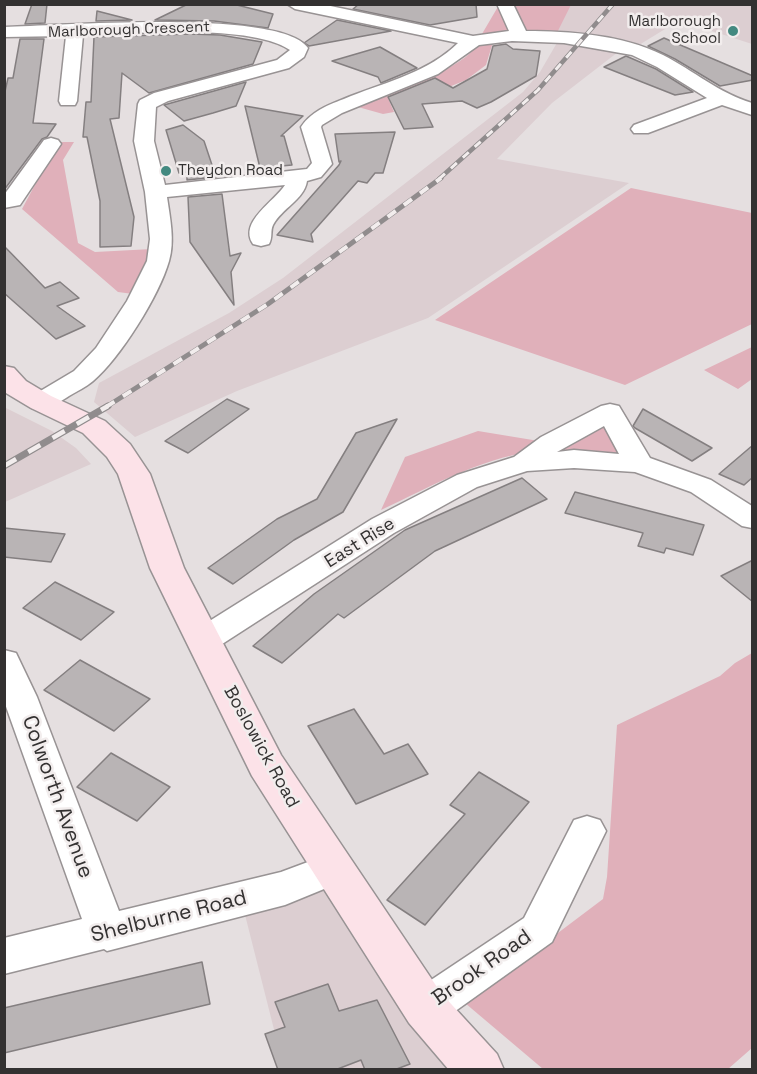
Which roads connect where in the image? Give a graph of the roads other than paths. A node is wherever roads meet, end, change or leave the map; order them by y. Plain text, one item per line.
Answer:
1 (295, 4) edge
2 (505, 4) edge
3 (75, 31) junction
4 (5, 33) edge
5 (521, 37) junction
6 (473, 41) junction
7 (722, 99) junction
8 (68, 101) dead end
9 (753, 109) edge
10 (641, 129) dead end
11 (51, 144) dead end
12 (295, 178) junction
13 (156, 192) junction
14 (8, 201) edge
15 (261, 239) dead end
16 (4, 374) edge
17 (40, 402) junction
18 (524, 463) junction
19 (639, 465) junction
20 (753, 519) edge
21 (204, 640) junction
22 (4, 662) edge
23 (12, 700) edge
24 (587, 831) dead end
25 (332, 869) junction
26 (107, 933) junction
27 (4, 956) edge
28 (425, 1008) junction
29 (480, 1070) edge

1 - 6 street
2 - 5 street
3 - 4 street, Marlborough Crescent
3 - 8 street
3 - 13 street, Marlborough Crescent
5 - 6 street
5 - 7 street
6 - 12 street
7 - 9 street
7 - 10 street
11 - 14 street
12 - 13 street
12 - 15 street
13 - 17 street
16 - 17 street, Boslowick Road
17 - 21 street, Boslowick Road
18 - 19 street, East Rise
18 - 19 street, East Rise
18 - 21 street, East Rise
19 - 20 street, East Rise
21 - 25 street, Boslowick Road
22 - 23 street, Colworth Avenue
23 - 26 street, Colworth Avenue
24 - 28 street, Brook Road
25 - 26 street, Shelburne Road
25 - 28 street, Boslowick Road
26 - 27 street, Shelburne Road
28 - 29 street, Boslowick Road

